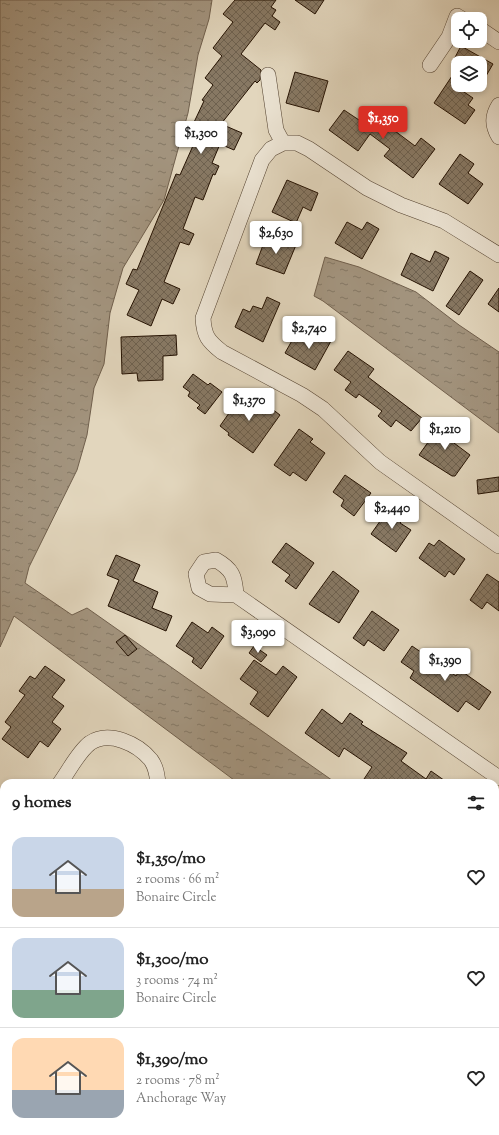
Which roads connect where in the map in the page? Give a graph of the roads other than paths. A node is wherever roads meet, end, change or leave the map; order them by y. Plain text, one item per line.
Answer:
1 (451, 34) edge
2 (487, 34) edge
3 (499, 42) edge
4 (430, 65) dead end
5 (268, 75) dead end
6 (499, 105) edge
7 (499, 137) edge
8 (283, 143) junction
9 (499, 255) edge
10 (499, 546) edge
11 (236, 595) dead end
12 (499, 778) edge
13 (63, 779) edge
14 (158, 779) edge

1 - 4 street
2 - 3 street
5 - 8 street
6 - 7 street
8 - 9 street
8 - 10 street
11 - 12 street
13 - 14 street

